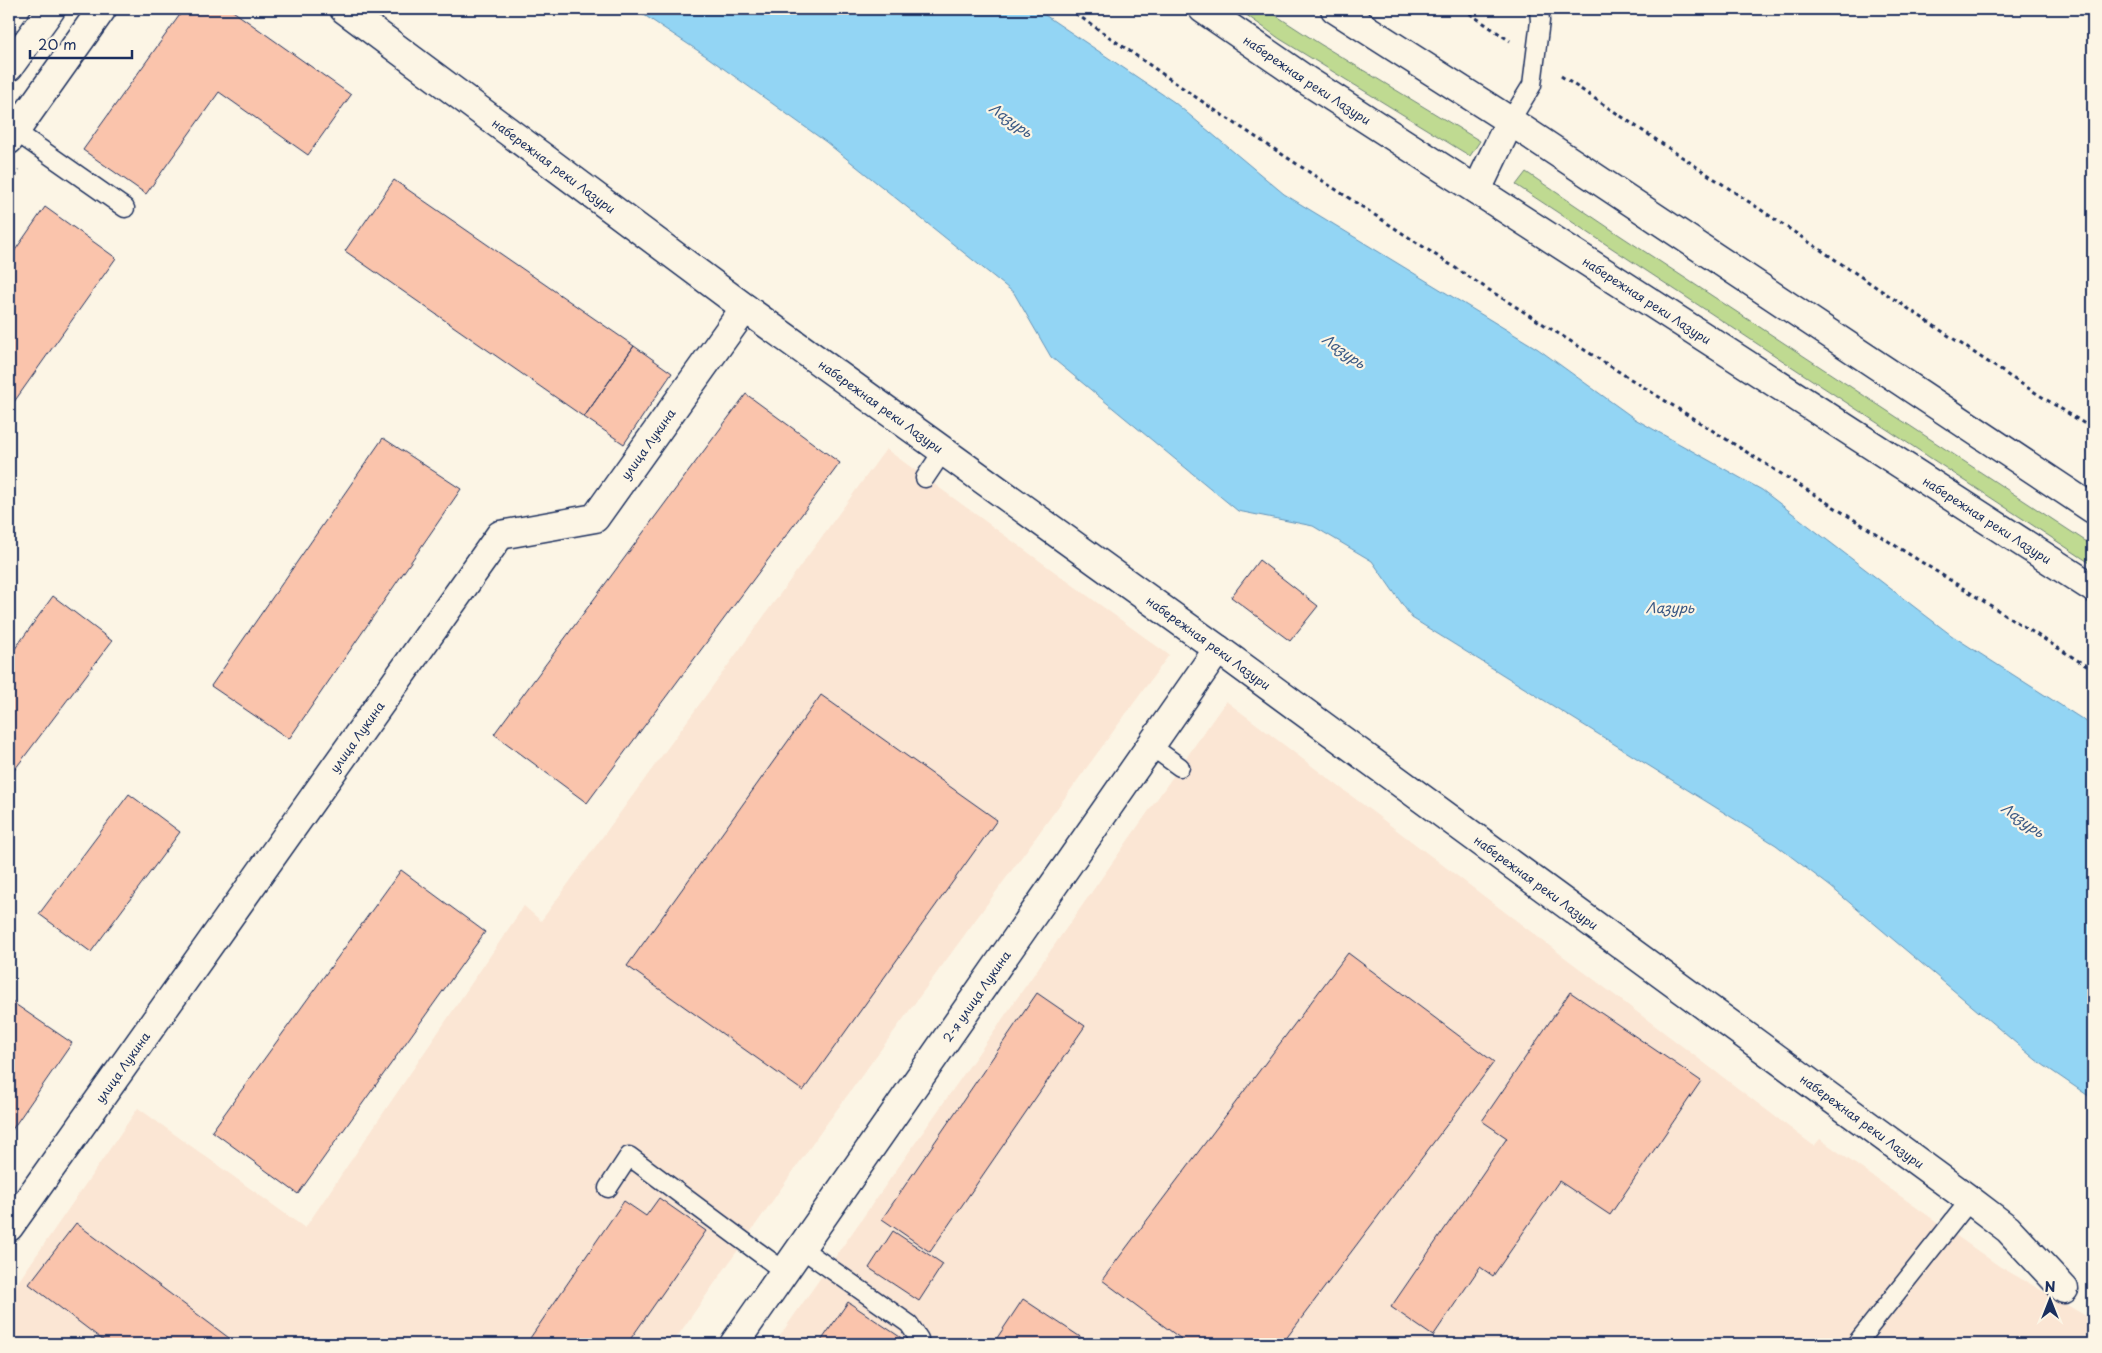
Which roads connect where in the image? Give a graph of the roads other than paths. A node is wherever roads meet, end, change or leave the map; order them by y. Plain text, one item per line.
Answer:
1 (51, 9) edge
2 (102, 9) edge
3 (344, 9) edge
4 (1203, 9) edge
5 (1335, 9) edge
6 (1539, 9) edge
7 (9, 68) edge
8 (1510, 120) junction
9 (12, 136) edge
10 (1477, 190) junction
11 (125, 208) dead end
12 (745, 308) junction
13 (943, 451) junction
14 (925, 478) dead end
15 (2093, 509) edge
16 (2093, 588) edge
17 (1218, 650) junction
18 (1151, 746) junction
19 (1180, 767) dead end
20 (608, 1188) dead end
21 (1970, 1200) junction
22 (9, 1227) edge
23 (801, 1248) junction
24 (784, 1272) junction
25 (2064, 1288) dead end
26 (734, 1344) edge
27 (918, 1344) edge
28 (1856, 1344) edge

1 - 7 street
2 - 9 street
3 - 12 street, набережная реки Лазури
4 - 10 street, набережная реки Лазури
5 - 8 street
6 - 8 lane
8 - 10 street
8 - 15 street
9 - 11 lane
10 - 16 street, набережная реки Лазури
12 - 13 street, набережная реки Лазури
12 - 22 street, улица Лукина
13 - 14 lane
13 - 17 street, набережная реки Лазури
17 - 18 street, 2-я улица Лукина
17 - 21 street, набережная реки Лазури
18 - 19 lane
18 - 23 street, 2-я улица Лукина
20 - 24 lane
21 - 25 street, набережная реки Лазури
21 - 28 lane
23 - 24 street, 2-я улица Лукина
23 - 27 lane
24 - 26 street, 2-я улица Лукина

